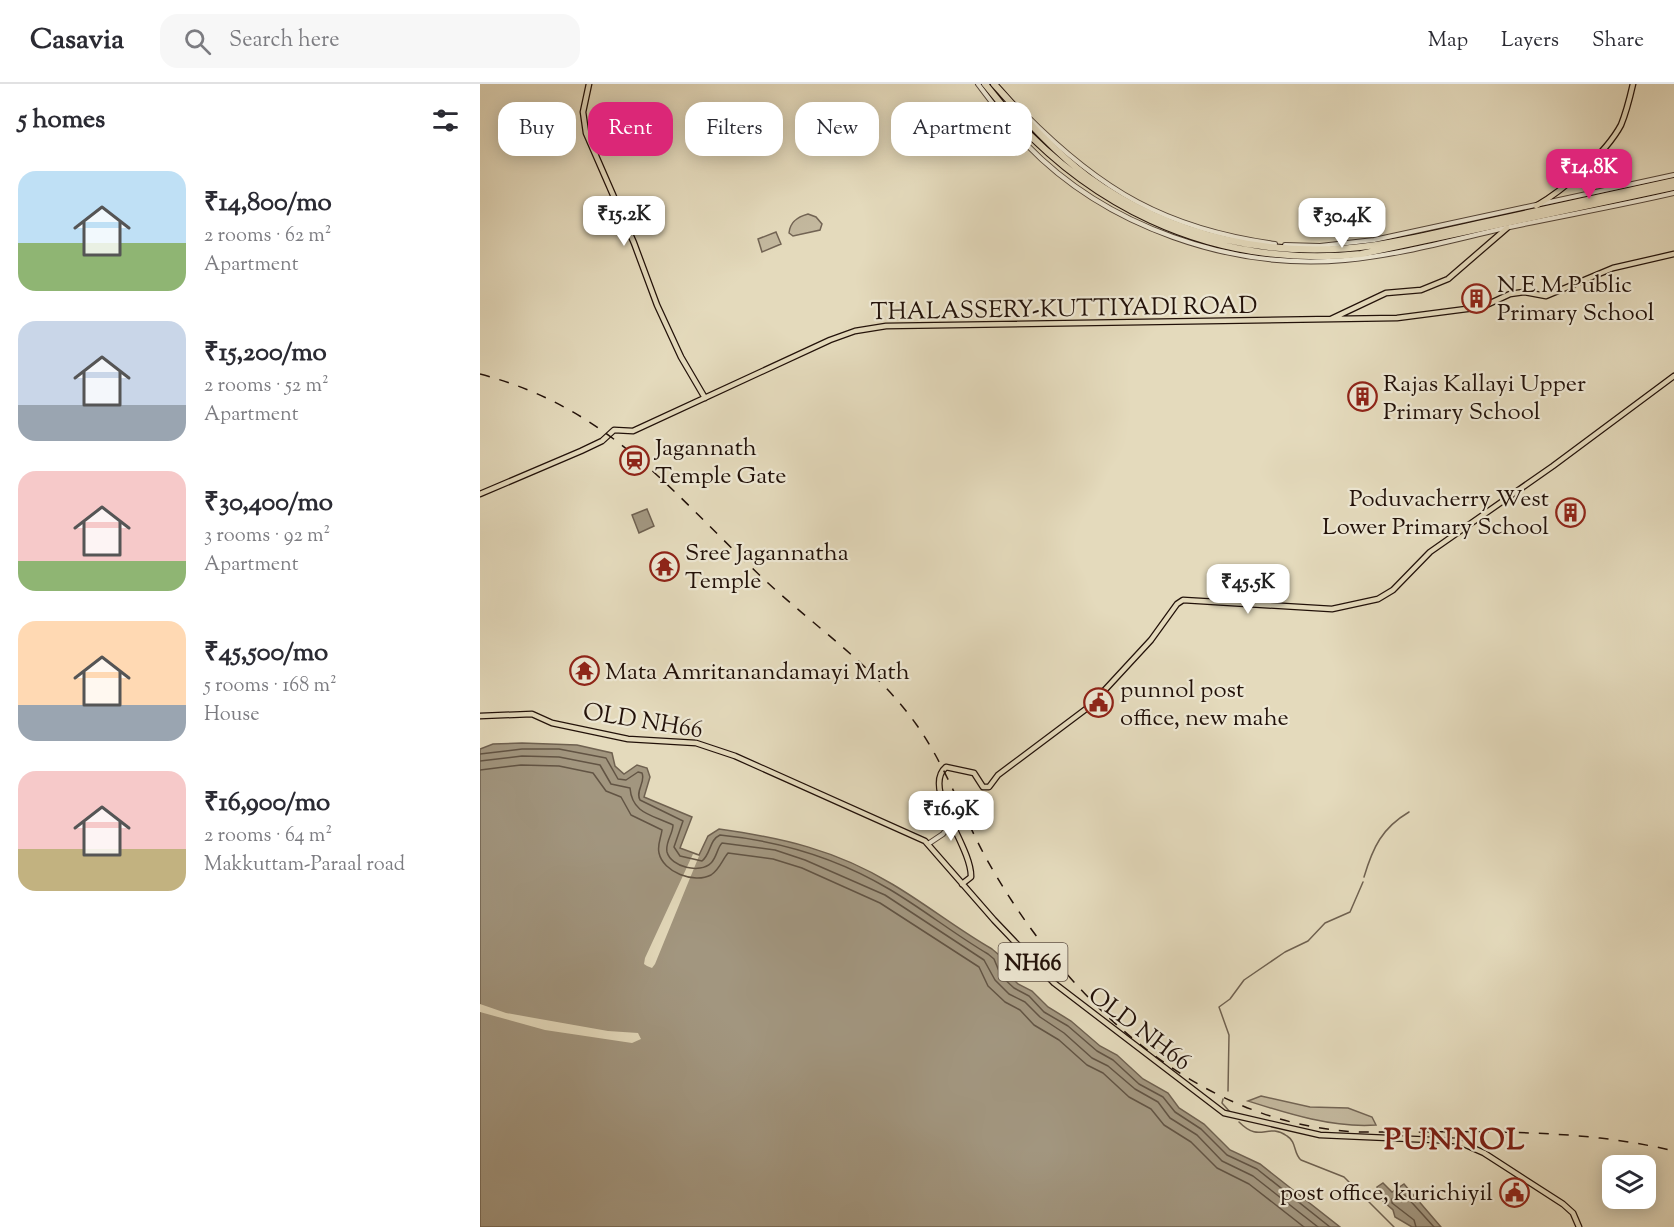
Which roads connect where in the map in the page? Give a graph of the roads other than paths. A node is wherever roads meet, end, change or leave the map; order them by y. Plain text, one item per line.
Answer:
1 (590, 84) edge
2 (978, 84) edge
3 (985, 84) edge
4 (996, 84) edge
5 (1633, 84) edge
6 (1674, 175) edge
7 (1674, 181) edge
8 (1674, 187) edge
9 (1674, 193) edge
10 (1536, 206) junction
11 (1507, 228) junction
12 (1674, 254) edge
13 (1328, 320) junction
14 (1674, 376) edge
15 (705, 398) junction
16 (480, 494) edge
17 (480, 716) edge
18 (951, 822) junction
19 (928, 844) junction
20 (962, 884) junction
21 (1579, 1227) edge

1 - 15 main road
2 - 11 street
3 - 8 highway
4 - 7 highway
4 - 10 street
5 - 10 main road
6 - 10 street
9 - 11 street
11 - 13 main road
12 - 13 main road, THALASSERY-KUTTIYADI ROAD
13 - 15 main road, THALASSERY-KUTTIYADI ROAD
14 - 18 main road
15 - 16 main road, THALASSERY-KUTTIYADI ROAD
17 - 19 main road, OLD NH66 / NH66
18 - 19 street
18 - 20 main road
19 - 20 main road, OLD NH66 / NH66
20 - 21 main road, OLD NH66 / NH66

